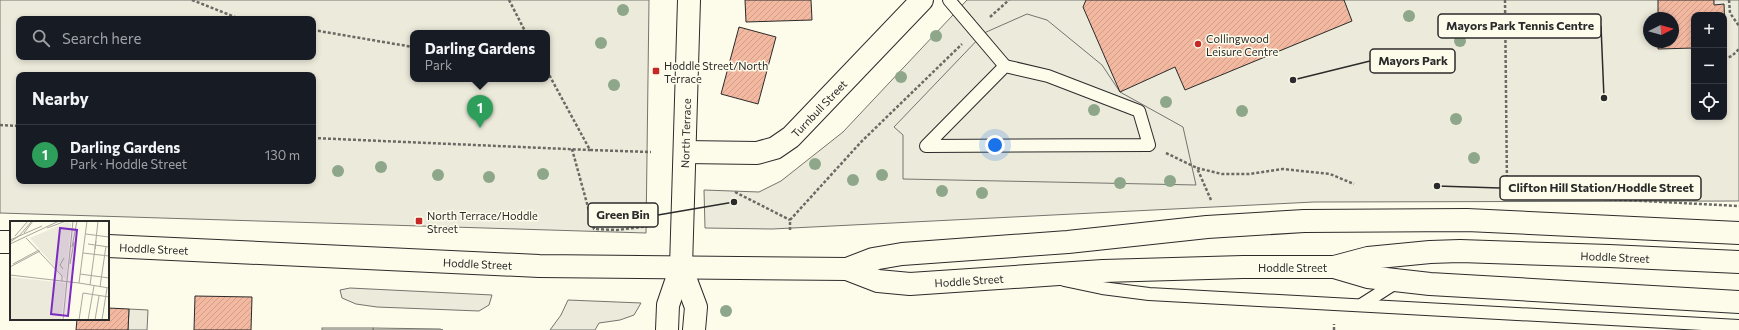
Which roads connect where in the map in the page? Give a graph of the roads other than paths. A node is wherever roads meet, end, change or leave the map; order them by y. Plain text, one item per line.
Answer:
1 (689, 0) edge
2 (922, 0) edge
3 (949, 0) edge
4 (1005, 66) junction
5 (685, 152) junction
6 (1739, 233) edge
7 (109, 246) edge
8 (1739, 262) edge
9 (681, 267) junction
10 (1334, 267) junction
11 (847, 269) junction
12 (1045, 275) junction
13 (1399, 281) junction
14 (1739, 302) edge
15 (1361, 305) junction
16 (1739, 326) edge
17 (667, 330) edge
18 (694, 330) edge

1 - 5 main road, North Terrace
2 - 5 main road, Turnbull Street
3 - 4 lane
4 - 4 lane
5 - 9 main road, North Terrace
6 - 11 main road, Hoddle Street
7 - 9 main road, Hoddle Street
8 - 10 main road, Hoddle Street
9 - 11 main road, Hoddle Street
9 - 17 main road
9 - 18 main road
10 - 12 main road, Hoddle Street
10 - 13 main road
11 - 12 main road, Hoddle Street
12 - 15 lane
13 - 14 main road
13 - 15 lane
15 - 16 lane

